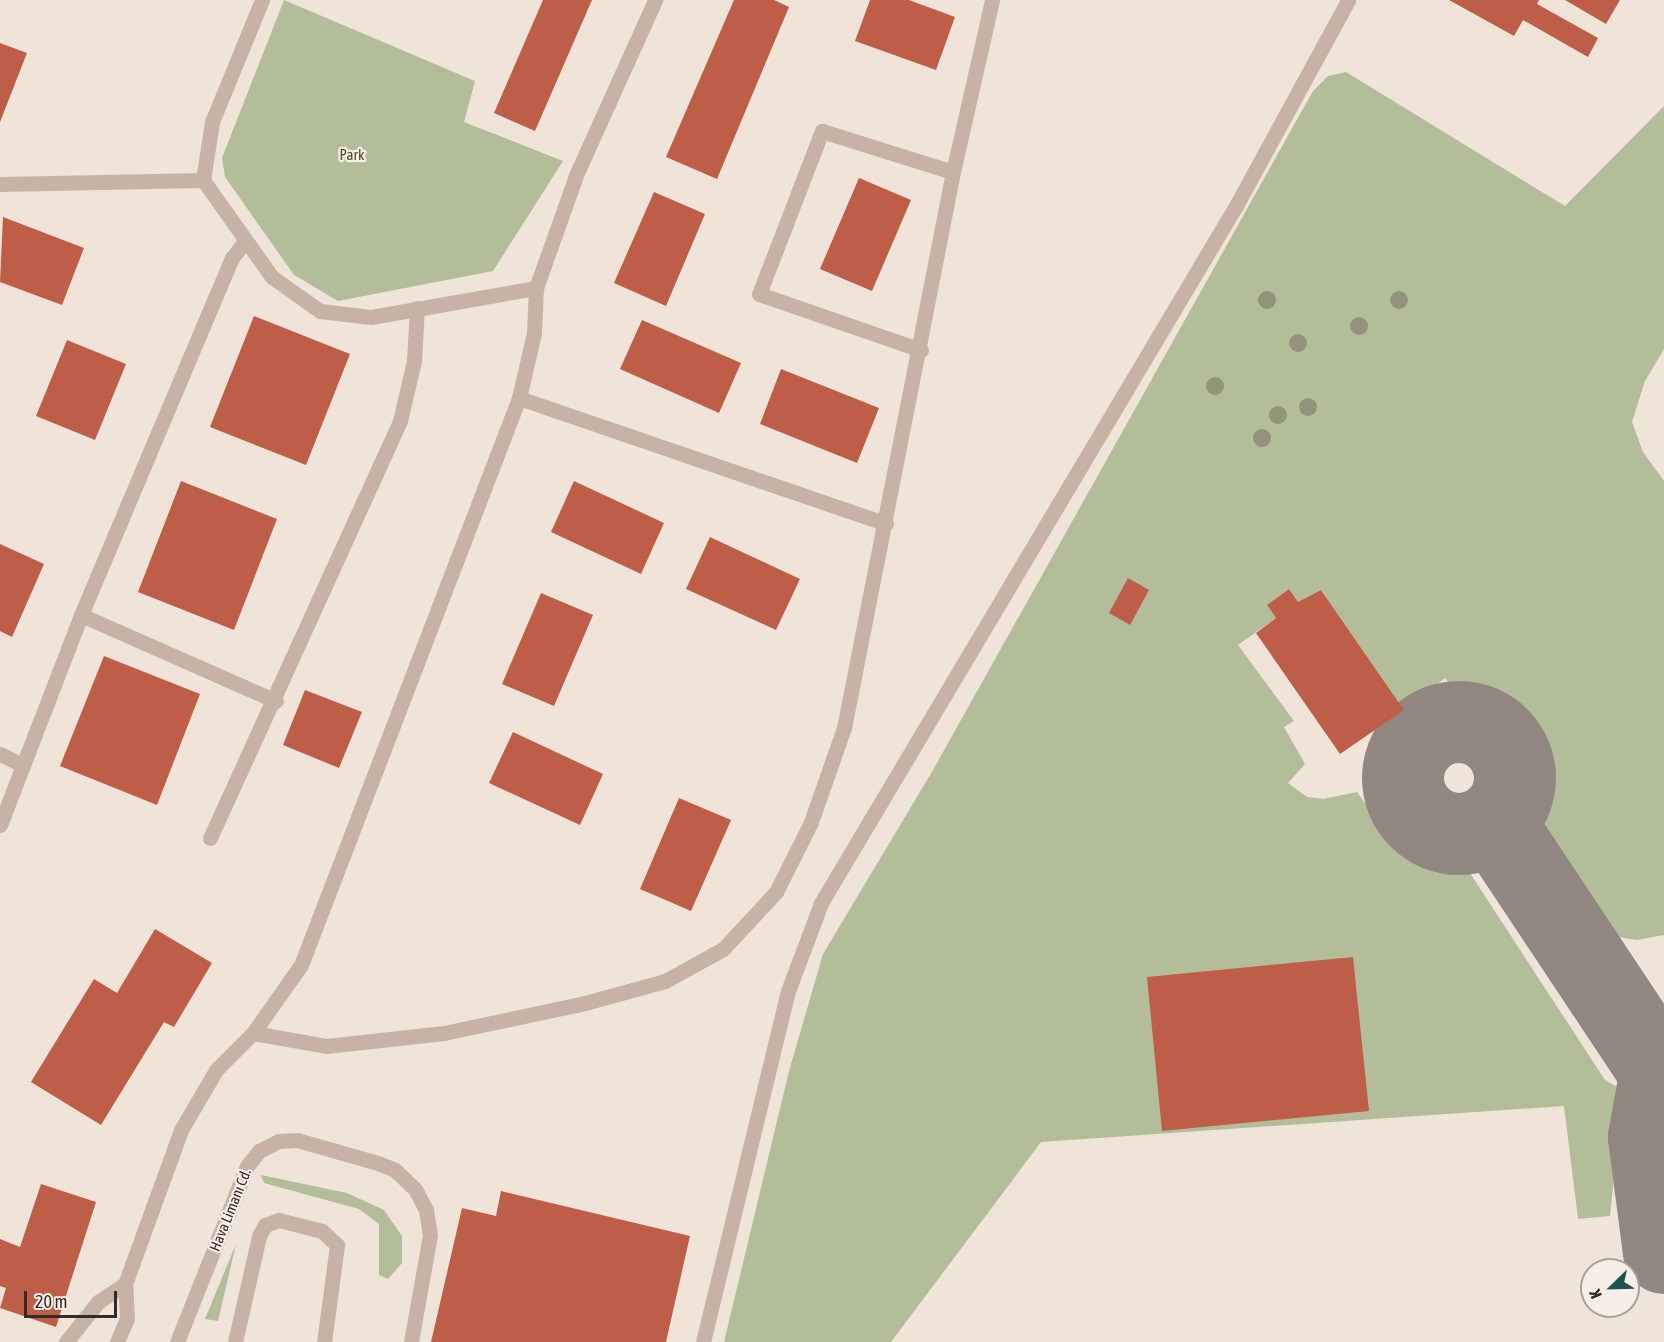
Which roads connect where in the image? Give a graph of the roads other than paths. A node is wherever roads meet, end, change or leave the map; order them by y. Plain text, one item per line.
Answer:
1 (262, 0) edge
2 (656, 0) edge
3 (992, 0) edge
4 (1348, 0) edge
5 (953, 172) junction
6 (203, 180) junction
7 (0, 184) edge
8 (245, 241) junction
9 (536, 288) junction
10 (417, 308) junction
11 (921, 350) junction
12 (519, 398) junction
13 (886, 524) junction
14 (81, 615) junction
15 (276, 701) junction
16 (0, 754) edge
17 (23, 765) junction
18 (0, 825) edge
19 (210, 838) dead end
20 (253, 1033) junction
21 (125, 1284) junction
22 (66, 1342) edge
23 (117, 1342) edge
24 (177, 1342) edge
25 (235, 1342) edge
26 (324, 1342) edge
27 (411, 1342) edge
28 (704, 1342) edge

1 - 6 street
2 - 9 street
3 - 5 street
4 - 28 street
5 - 11 street
5 - 11 street
6 - 7 street
6 - 8 street
8 - 10 street
8 - 14 street
9 - 10 street
9 - 12 street
10 - 15 street
11 - 13 street
12 - 13 street
12 - 20 street
13 - 20 street
14 - 15 street
14 - 17 street
15 - 19 street
16 - 17 street
17 - 18 street
20 - 21 street
21 - 22 street
21 - 23 street
24 - 27 street, Hava Limanı Cd.
25 - 26 street

